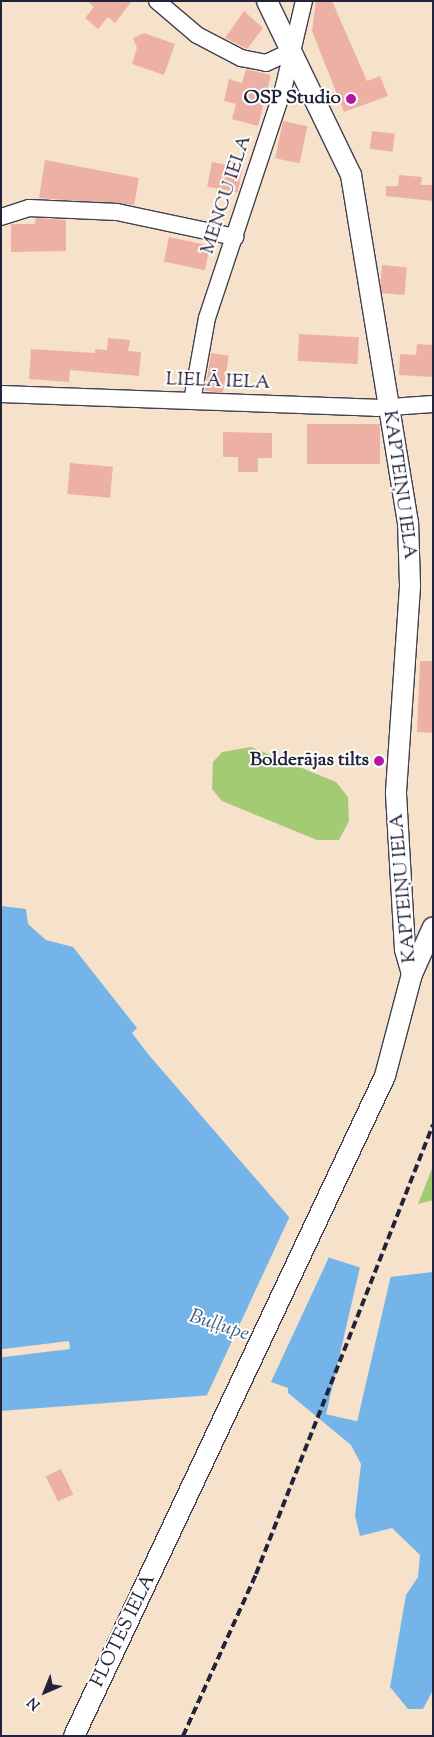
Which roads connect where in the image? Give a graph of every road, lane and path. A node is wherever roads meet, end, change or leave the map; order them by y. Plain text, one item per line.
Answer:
1 (157, 1) edge
2 (267, 1) edge
3 (304, 1) edge
4 (290, 52) junction
5 (1, 218) edge
6 (235, 237) junction
7 (1, 394) edge
8 (192, 401) junction
9 (433, 404) edge
10 (388, 408) junction
11 (433, 927) edge
12 (412, 974) junction
13 (174, 1527) joint
14 (74, 1736) edge

1 - 4 street
2 - 4 street, KAPTEIŅU IELA
3 - 4 street, MENCU IELA
4 - 6 street, MENCU IELA
4 - 10 street, KAPTEIŅU IELA
5 - 6 street
6 - 8 street, MENCU IELA
7 - 8 street, LIELĀ IELA
8 - 10 street, LIELĀ IELA
9 - 10 street, LIELĀ IELA
10 - 12 street, KAPTEIŅU IELA
11 - 12 street
12 - 13 street, KAPTEIŅU IELA
13 - 14 street, FLOTES IELA

